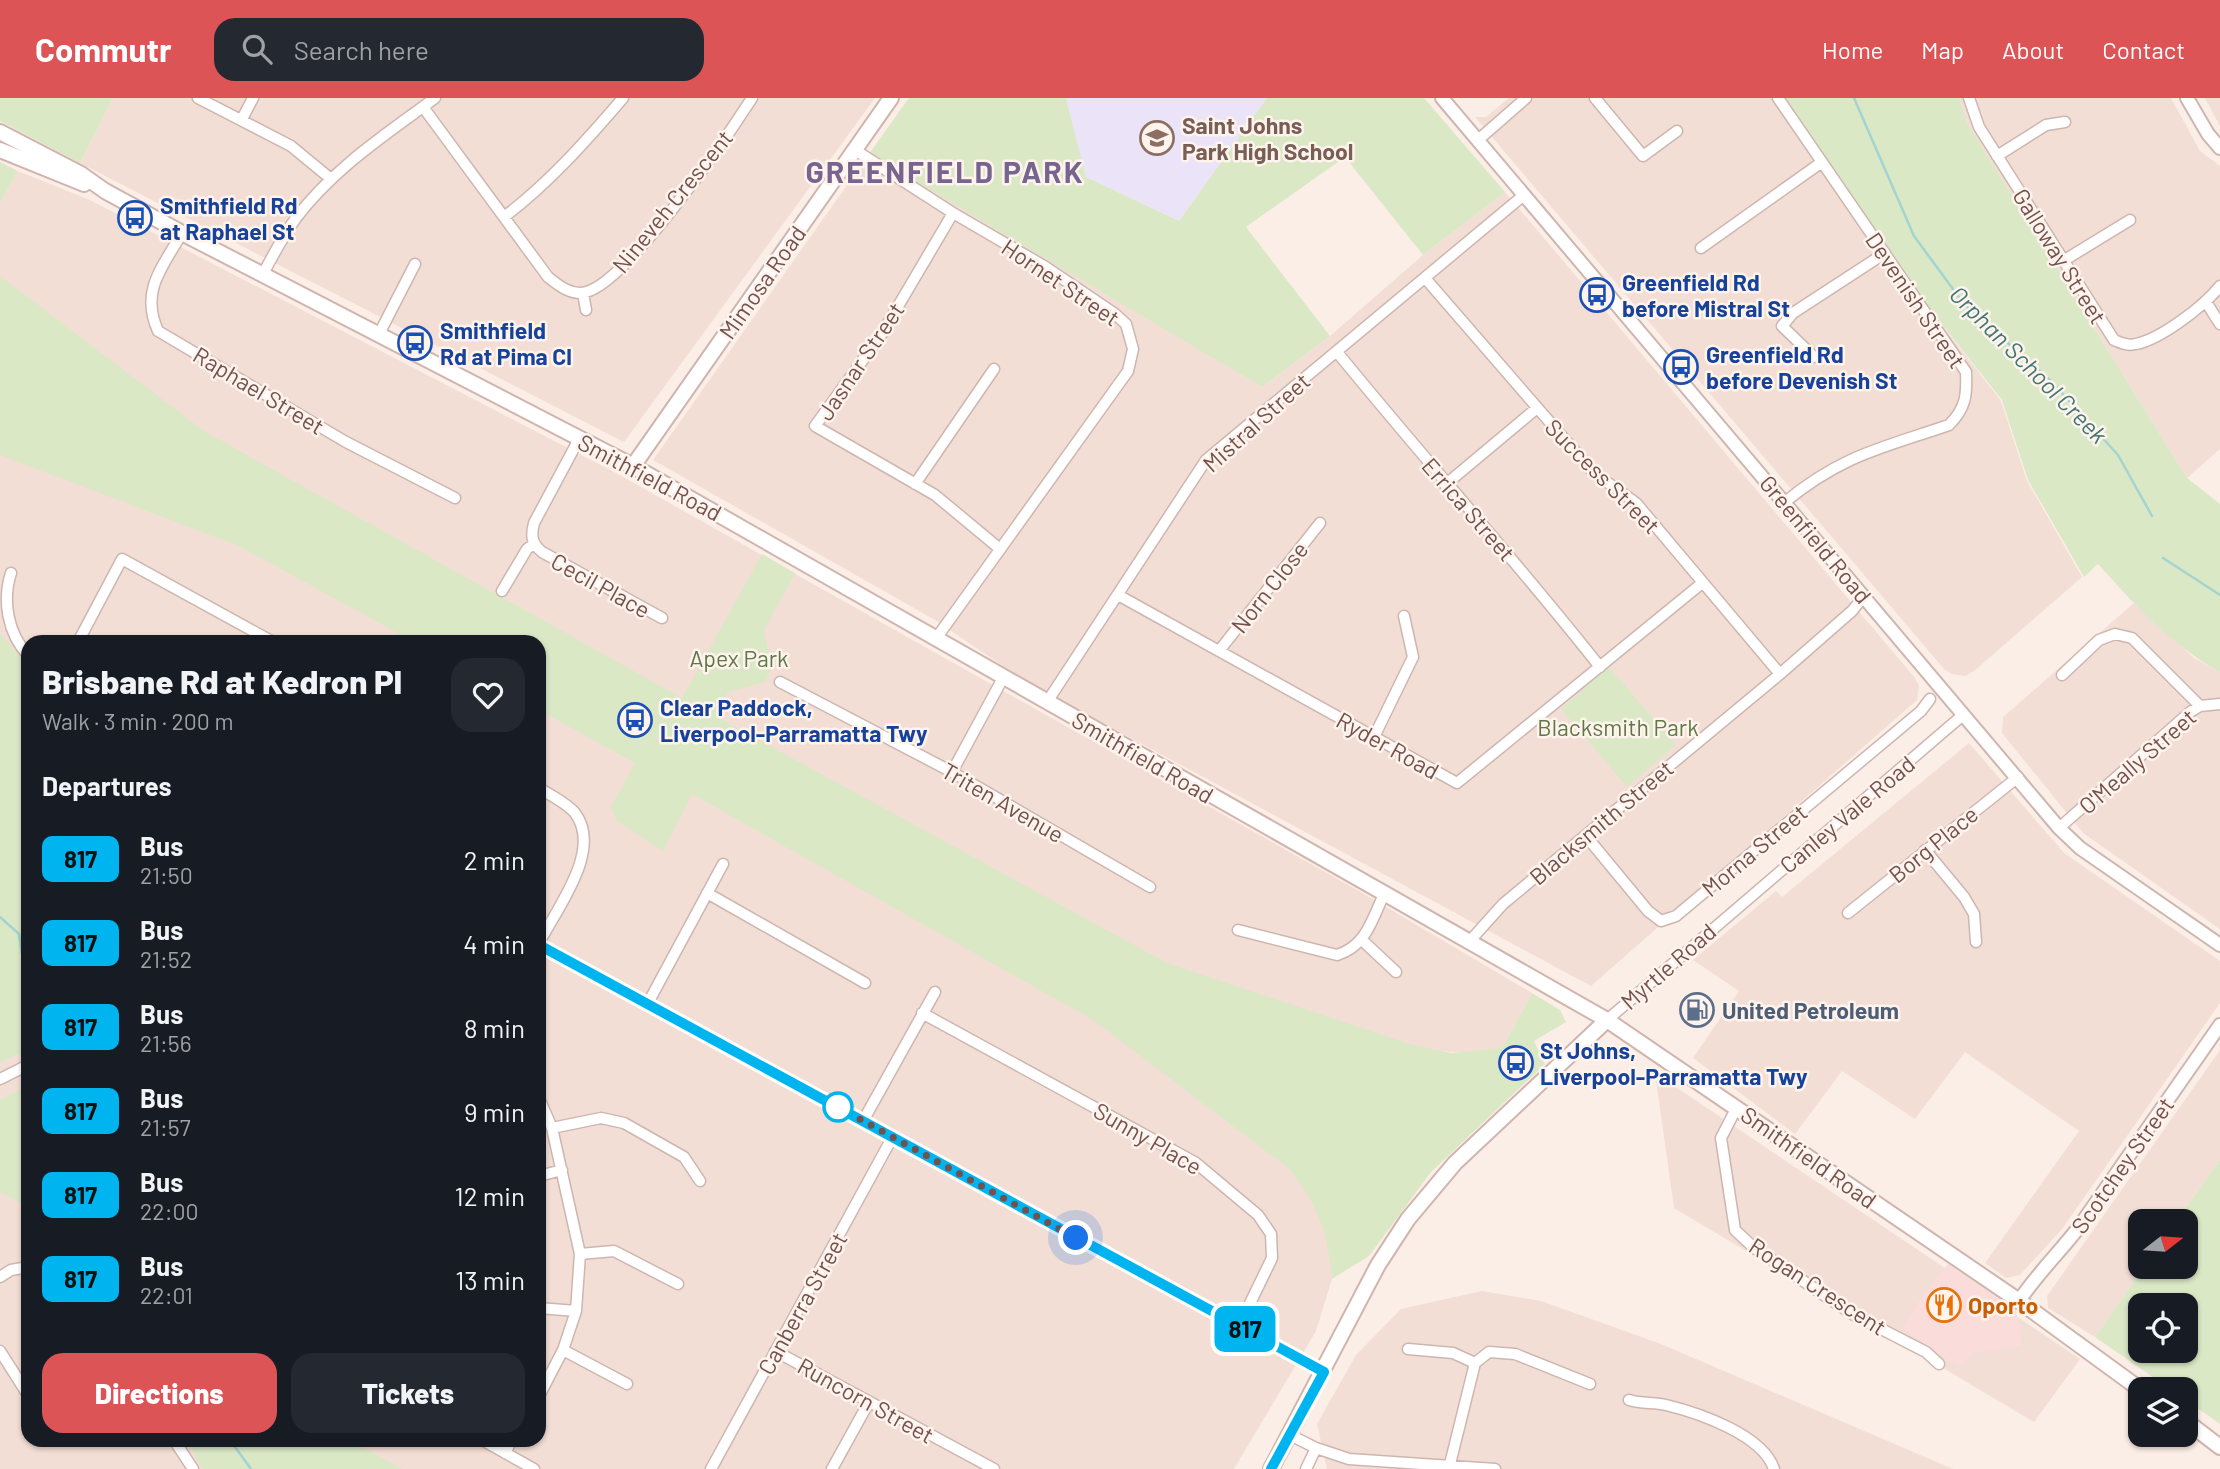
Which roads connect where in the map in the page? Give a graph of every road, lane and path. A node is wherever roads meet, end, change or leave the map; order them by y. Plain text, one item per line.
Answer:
1 (198, 98) edge
2 (253, 98) edge
3 (435, 98) edge
4 (624, 98) edge
5 (752, 98) edge
6 (891, 98) edge
7 (1443, 98) edge
8 (1526, 98) edge
9 (1595, 98) edge
10 (1777, 98) edge
11 (1969, 98) edge
12 (2187, 98) edge
13 (423, 107) junction
14 (242, 119) junction
15 (2065, 122) dead end
16 (1676, 131) dead end
17 (0, 132) edge
18 (1478, 140) junction
19 (2220, 148) edge
20 (0, 150) edge
21 (855, 150) junction
22 (1997, 156) junction
23 (1822, 162) junction
24 (331, 179) junction
25 (105, 191) junction
26 (1524, 195) junction
27 (953, 213) junction
28 (504, 217) junction
29 (2130, 220) dead end
30 (182, 233) junction
31 (1701, 248) dead end
32 (1885, 253) junction
33 (2063, 261) junction
34 (415, 264) dead end
35 (262, 274) junction
36 (1425, 278) junction
37 (2220, 286) edge
38 (583, 293) junction
39 (2206, 302) junction
40 (586, 310) dead end
41 (2220, 324) edge
42 (379, 334) junction
43 (1336, 352) junction
44 (1814, 357) dead end
45 (995, 369) dead end
46 (1537, 408) junction
47 (579, 439) junction
48 (633, 466) junction
49 (915, 484) junction
50 (1446, 485) junction
51 (456, 498) dead end
52 (1785, 502) junction
53 (1320, 523) dead end
54 (534, 544) junction
55 (1000, 549) junction
56 (11, 573) dead end
57 (1701, 584) junction
58 (502, 592) dead end
59 (1118, 595) junction
60 (1864, 596) junction
61 (1404, 616) dead end
62 (662, 618) dead end
63 (82, 635) edge
64 (260, 635) edge
65 (936, 640) junction
66 (21, 646) edge
67 (1219, 651) junction
68 (1600, 667) junction
69 (1780, 674) junction
70 (2062, 675) dead end
71 (1003, 678) junction
72 (780, 682) dead end
73 (1930, 699) dead end
74 (1046, 702) junction
75 (2220, 704) edge
76 (2200, 706) junction
77 (1963, 715) junction
78 (1374, 737) junction
79 (953, 772) junction
80 (2018, 777) junction
81 (546, 793) edge
82 (2059, 828) junction
83 (1586, 836) junction
84 (1924, 850) junction
85 (723, 864) dead end
86 (1150, 887) dead end
87 (707, 893) junction
88 (1384, 894) junction
89 (1730, 912) joint
90 (1848, 913) dead end
91 (546, 930) edge
92 (1238, 930) dead end
93 (1363, 941) junction
94 (1976, 942) dead end
95 (1468, 943) junction
96 (2220, 945) edge
97 (546, 948) edge
98 (1396, 972) dead end
99 (865, 983) dead end
100 (934, 992) dead end
101 (648, 1003) junction
102 (922, 1013) junction
103 (1607, 1020) junction
104 (2220, 1025) edge
105 (21, 1068) edge
106 (0, 1079) edge
107 (1737, 1107) junction
108 (546, 1114) edge
109 (863, 1121) junction
110 (552, 1128) junction
111 (892, 1138) junction
112 (562, 1170) junction
113 (546, 1174) edge
114 (699, 1181) dead end
115 (580, 1254) junction
116 (21, 1268) edge
117 (0, 1277) edge
118 (678, 1284) dead end
119 (2019, 1301) junction
120 (546, 1309) edge
121 (576, 1311) junction
122 (1239, 1325) junction
123 (1408, 1349) dead end
124 (563, 1350) junction
125 (775, 1350) junction
126 (0, 1351) edge
127 (1475, 1363) junction
128 (1939, 1364) dead end
129 (1324, 1372) junction
130 (2128, 1381) edge
131 (546, 1383) edge
132 (21, 1384) edge
133 (627, 1384) dead end
134 (1590, 1384) dead end
135 (1629, 1400) dead end
136 (869, 1402) junction
137 (2198, 1431) edge
138 (1290, 1435) junction
139 (179, 1447) edge
140 (494, 1447) edge
141 (508, 1447) edge
142 (2220, 1447) edge
143 (1316, 1448) junction
144 (505, 1453) junction
145 (1450, 1464) junction
146 (1420, 1466) edge
147 (193, 1469) edge
148 (534, 1469) edge
149 (711, 1469) edge
150 (832, 1469) edge
151 (994, 1469) edge
152 (1271, 1469) edge
153 (1306, 1469) edge
154 (1495, 1469) edge
155 (1774, 1469) edge

1 - 14 street
2 - 14 street
3 - 13 street
4 - 28 street
5 - 38 street, Nineveh Crescent
6 - 21 main road, Mimosa Road
7 - 18 street, Greenfield Road
8 - 18 street
9 - 16 street
10 - 23 street, Devenish Street
11 - 22 street, Galloway Street
12 - 19 street
13 - 24 street
13 - 28 street
14 - 24 street
15 - 22 street
17 - 25 main road, Smithfield Road
18 - 26 street, Greenfield Road
20 - 25 main road, Smithfield Road
21 - 27 street, Hornet Street
21 - 48 main road, Mimosa Road
22 - 33 street, Galloway Street
23 - 31 street
23 - 32 street, Devenish Street
24 - 35 street
25 - 30 main road, Smithfield Road
26 - 36 street, Mistral Street
26 - 52 street, Greenfield Road
27 - 49 street, Jasnar Street
27 - 55 street, Hornet Street
28 - 38 street
29 - 33 street
30 - 35 main road, Smithfield Road
30 - 51 street, Raphael Street
32 - 44 street
32 - 52 street, Devenish Street
33 - 39 street, Galloway Street
34 - 42 street
35 - 42 main road, Smithfield Road
36 - 43 street, Mistral Street
36 - 46 street, Success Street
37 - 39 street, Galloway Street
38 - 40 street
39 - 41 street
42 - 47 main road, Smithfield Road
43 - 50 street, Errica Street
43 - 59 street, Mistral Street
45 - 49 street
46 - 50 street
46 - 57 street, Success Street
47 - 48 main road, Smithfield Road
47 - 54 street, Cecil Place
48 - 65 main road, Smithfield Road
49 - 55 street, Jasnar Street
50 - 68 street, Errica Street
52 - 60 street, Greenfield Road
53 - 67 street, Norn Close
54 - 58 street
54 - 62 street, Cecil Place
55 - 65 street, Hornet Street
56 - 66 street
57 - 68 street, Ryder Road
57 - 69 street, Success Street
59 - 67 street, Ryder Road
59 - 74 street, Mistral Street
60 - 69 street, Blacksmith Street
60 - 77 street, Greenfield Road
61 - 78 street
63 - 64 street
65 - 71 main road, Smithfield Road
67 - 78 street, Ryder Road
68 - 78 street, Ryder Road
69 - 83 street, Blacksmith Street
70 - 76 street
71 - 74 main road, Smithfield Road
71 - 79 street
72 - 79 street, Triten Avenue
73 - 83 street, Morna Street
74 - 88 main road, Smithfield Road
75 - 76 street, O'Meally Street
76 - 82 street, O'Meally Street
77 - 80 street, Greenfield Road
77 - 89 street, Canley Vale Road
79 - 86 street, Triten Avenue
80 - 82 street, Greenfield Road
80 - 84 street, Borg Place
81 - 91 street
82 - 96 street, Greenfield Road
83 - 95 street, Blacksmith Street
84 - 90 street, Borg Place
84 - 94 street
85 - 87 street
87 - 99 street
87 - 101 street
88 - 93 street
88 - 95 main road, Smithfield Road
89 - 103 street, Myrtle Road
92 - 93 street
93 - 98 street
95 - 103 main road, Smithfield Road
97 - 101 street
100 - 102 street
101 - 109 street
102 - 109 street
102 - 122 street, Sunny Place
103 - 107 main road, Smithfield Road
103 - 129 main road
104 - 119 street, Scotchey Street
105 - 106 street
107 - 119 main road, Smithfield Road
107 - 128 street, Rogan Crescent
108 - 110 street
109 - 111 street
110 - 112 street
110 - 114 street
111 - 122 street
111 - 125 street, Canberra Street
112 - 113 street
112 - 115 street
115 - 118 street
115 - 121 street
116 - 117 street
119 - 130 main road, Smithfield Road
120 - 121 street
121 - 124 street
122 - 129 street
123 - 127 street
124 - 131 street
124 - 133 street
125 - 136 street, Runcorn Street
125 - 149 street, Canberra Street
126 - 132 street
127 - 134 street
127 - 145 street
129 - 138 main road
135 - 155 street
136 - 150 street
136 - 151 street, Runcorn Street
137 - 142 main road
138 - 143 street
138 - 152 main road
139 - 147 street
140 - 144 street
141 - 144 street
143 - 146 street
143 - 153 street
144 - 148 street
145 - 146 street
145 - 154 street

